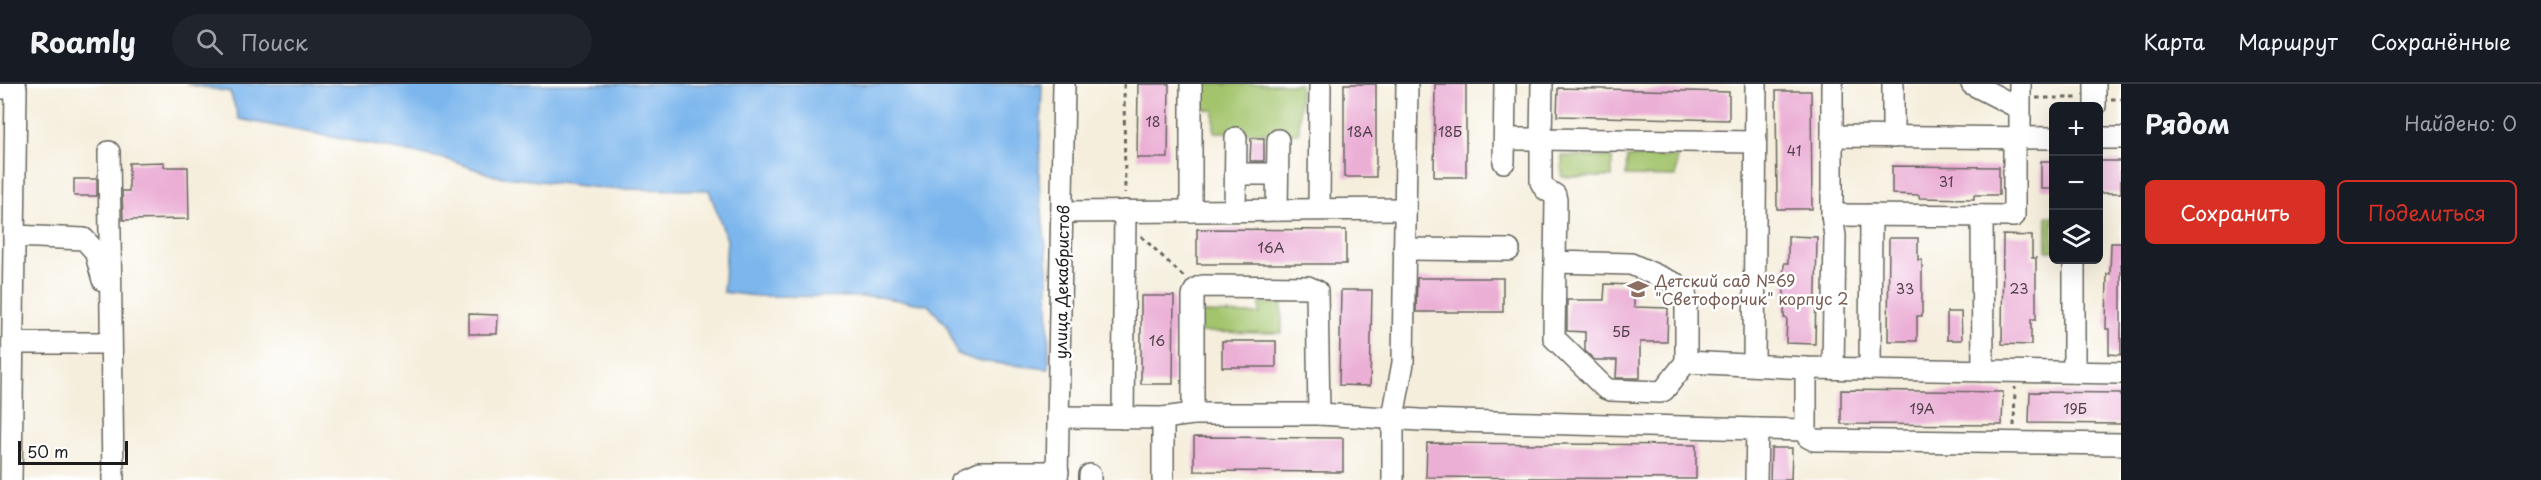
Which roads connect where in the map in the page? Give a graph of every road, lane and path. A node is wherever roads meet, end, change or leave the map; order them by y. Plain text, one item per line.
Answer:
1 (1064, 84) edge
2 (1124, 84) edge
3 (1191, 84) edge
4 (1320, 84) edge
5 (1407, 84) edge
6 (1505, 84) edge
7 (1542, 84) edge
8 (1756, 84) edge
9 (1832, 84) edge
10 (1893, 84) edge
11 (1972, 84) edge
12 (11, 87) edge
13 (2095, 96) edge
14 (2019, 97) edge
15 (2121, 99) edge
16 (1832, 136) junction
17 (1893, 136) junction
18 (1236, 138) dead end
19 (2017, 138) junction
20 (2049, 138) edge
21 (2103, 138) edge
22 (2121, 138) edge
23 (1505, 139) junction
24 (1541, 139) junction
25 (1278, 140) dead end
26 (1754, 141) junction
27 (109, 152) dead end
28 (1504, 162) dead end
29 (1236, 174) junction
30 (1277, 174) junction
31 (1319, 209) junction
32 (1405, 209) junction
33 (1191, 210) junction
34 (1235, 210) junction
35 (1277, 210) junction
36 (1125, 211) junction
37 (1062, 212) junction
38 (1832, 215) junction
39 (1871, 215) junction
40 (1982, 216) junction
41 (14, 237) junction
42 (1404, 249) junction
43 (1509, 250) dead end
44 (7, 261) edge
45 (1555, 262) junction
46 (2074, 264) edge
47 (7, 305) edge
48 (111, 309) junction
49 (13, 343) junction
50 (111, 343) junction
51 (1686, 362) junction
52 (1754, 365) junction
53 (1806, 368) junction
54 (1833, 368) junction
55 (1870, 369) junction
56 (1983, 371) junction
57 (2016, 371) junction
58 (2074, 372) junction
59 (2121, 373) edge
60 (1193, 414) junction
61 (1319, 414) junction
62 (1060, 417) junction
63 (1393, 417) junction
64 (1123, 418) junction
65 (1163, 418) junction
66 (1757, 429) junction
67 (1806, 430) junction
68 (2014, 443) junction
69 (2121, 444) edge
70 (1058, 476) edge
71 (11, 480) edge
72 (112, 480) edge
73 (967, 480) edge
74 (1163, 480) edge
75 (1393, 480) edge
76 (1756, 480) edge

1 - 37 street, улица Декабристов
2 - 36 path
3 - 33 street
4 - 31 street
5 - 32 street
6 - 23 street
7 - 24 street
8 - 26 street
9 - 16 street
10 - 17 street
11 - 14 street
12 - 41 street
13 - 14 path
13 - 15 path
14 - 19 street
16 - 17 street
16 - 38 street
17 - 19 street
18 - 29 street
19 - 20 street
19 - 40 street
21 - 22 street
23 - 24 street
23 - 28 street
24 - 26 street
24 - 45 street
25 - 30 street
26 - 52 street
27 - 48 street
29 - 30 street
29 - 34 street
30 - 35 street
31 - 32 street
31 - 35 street
32 - 42 street
33 - 34 street
33 - 36 street
34 - 35 street
36 - 37 street
36 - 64 street
37 - 62 street, улица Декабристов
38 - 39 street
38 - 54 street
39 - 40 street
39 - 55 street
40 - 56 street
41 - 44 street
41 - 48 street
42 - 43 street
42 - 63 street
44 - 47 street
45 - 51 street
45 - 51 street
46 - 58 street
47 - 49 street
48 - 50 street
49 - 50 street
49 - 71 street
50 - 72 street
51 - 52 street
52 - 53 street
53 - 54 street
53 - 67 street
54 - 55 street
55 - 56 street
56 - 57 street
57 - 58 street
57 - 68 path
58 - 59 street
60 - 61 street
60 - 61 street
60 - 65 street
61 - 63 street
62 - 64 street
62 - 70 street, улица Декабристов
63 - 66 street
63 - 75 street
64 - 65 street
65 - 74 street
66 - 67 street
66 - 76 street
67 - 68 street
68 - 69 street
70 - 73 street

